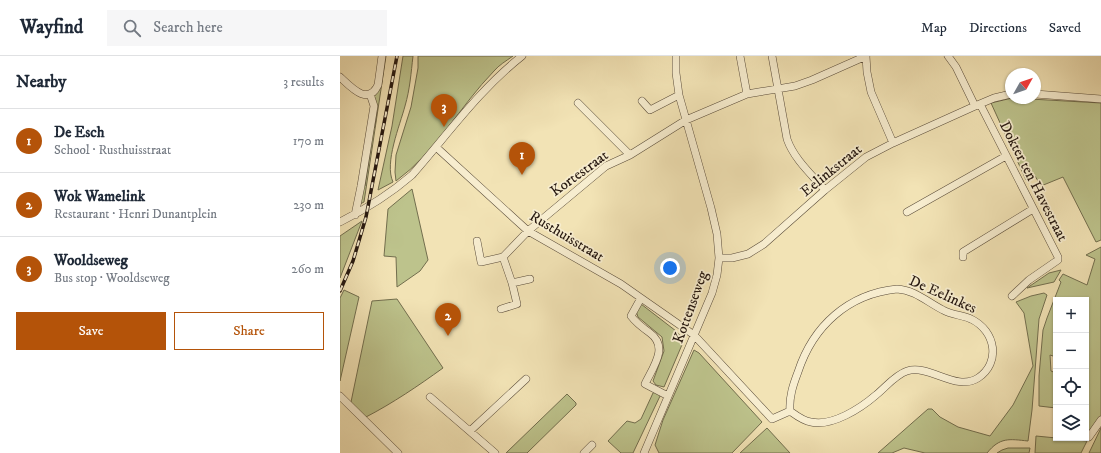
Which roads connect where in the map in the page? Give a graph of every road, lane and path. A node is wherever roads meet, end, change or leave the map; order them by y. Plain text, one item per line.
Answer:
1 (382, 56) edge
2 (522, 56) edge
3 (676, 56) edge
4 (740, 56) edge
5 (772, 56) edge
6 (866, 56) edge
7 (948, 56) edge
8 (340, 77) edge
9 (778, 88) junction
10 (370, 94) junction
11 (747, 94) junction
12 (1041, 94) edge
13 (679, 95) junction
14 (1005, 95) edge
15 (1101, 99) edge
16 (642, 101) dead end
17 (578, 103) dead end
18 (978, 105) junction
19 (686, 120) junction
20 (893, 143) junction
21 (436, 147) junction
22 (630, 155) junction
23 (1006, 156) junction
24 (825, 190) junction
25 (1033, 209) junction
26 (907, 212) dead end
27 (355, 214) junction
28 (340, 222) edge
29 (528, 231) junction
30 (477, 241) dead end
31 (963, 257) dead end
32 (503, 258) junction
33 (719, 258) junction
34 (530, 279) dead end
35 (512, 283) junction
36 (1012, 296) dead end
37 (641, 298) junction
38 (501, 309) dead end
39 (694, 335) junction
40 (526, 379) dead end
41 (340, 396) edge
42 (668, 396) junction
43 (430, 397) dead end
44 (790, 411) junction
45 (1101, 420) edge
46 (470, 430) junction
47 (1090, 437) dead end
48 (592, 445) dead end
49 (494, 452) edge
50 (398, 453) edge
51 (584, 453) edge
52 (644, 453) edge

1 - 10 street
2 - 21 street
3 - 13 street, Kottenseweg
4 - 11 street
5 - 9 street
6 - 9 street, Kortestraat
6 - 20 street
7 - 18 street, Dokter ten Havestraat
8 - 10 street
9 - 11 street, Kortestraat
9 - 24 street
10 - 27 street
11 - 19 street, Kortestraat
12 - 15 street
13 - 16 street
13 - 19 street, Kottenseweg
14 - 18 street, Eelinkstraat
17 - 22 street, Kortestraat
18 - 20 street, Eelinkstraat
18 - 23 street, Dokter ten Havestraat
19 - 22 street, Kortestraat
19 - 33 street, Kottenseweg
20 - 24 street, Eelinkstraat
21 - 27 street
21 - 29 street, Rusthuisstraat
22 - 29 street, Kortestraat
23 - 25 street, Dokter ten Havestraat
23 - 26 street
24 - 33 street, Eelinkstraat
25 - 31 street
25 - 36 street, Dokter ten Havestraat
27 - 28 street
29 - 32 street, Kortestraat
29 - 37 street, Rusthuisstraat
30 - 32 street
32 - 35 street
33 - 39 street, Kottenseweg
34 - 35 street
35 - 38 street
37 - 39 street, Rusthuisstraat
37 - 42 street
39 - 42 street, Kottenseweg
39 - 44 street
40 - 46 street
41 - 50 street
42 - 52 street, Kottenseweg
43 - 46 street
44 - 44 street, De Eelinkes
45 - 47 street
46 - 49 street
48 - 51 street

